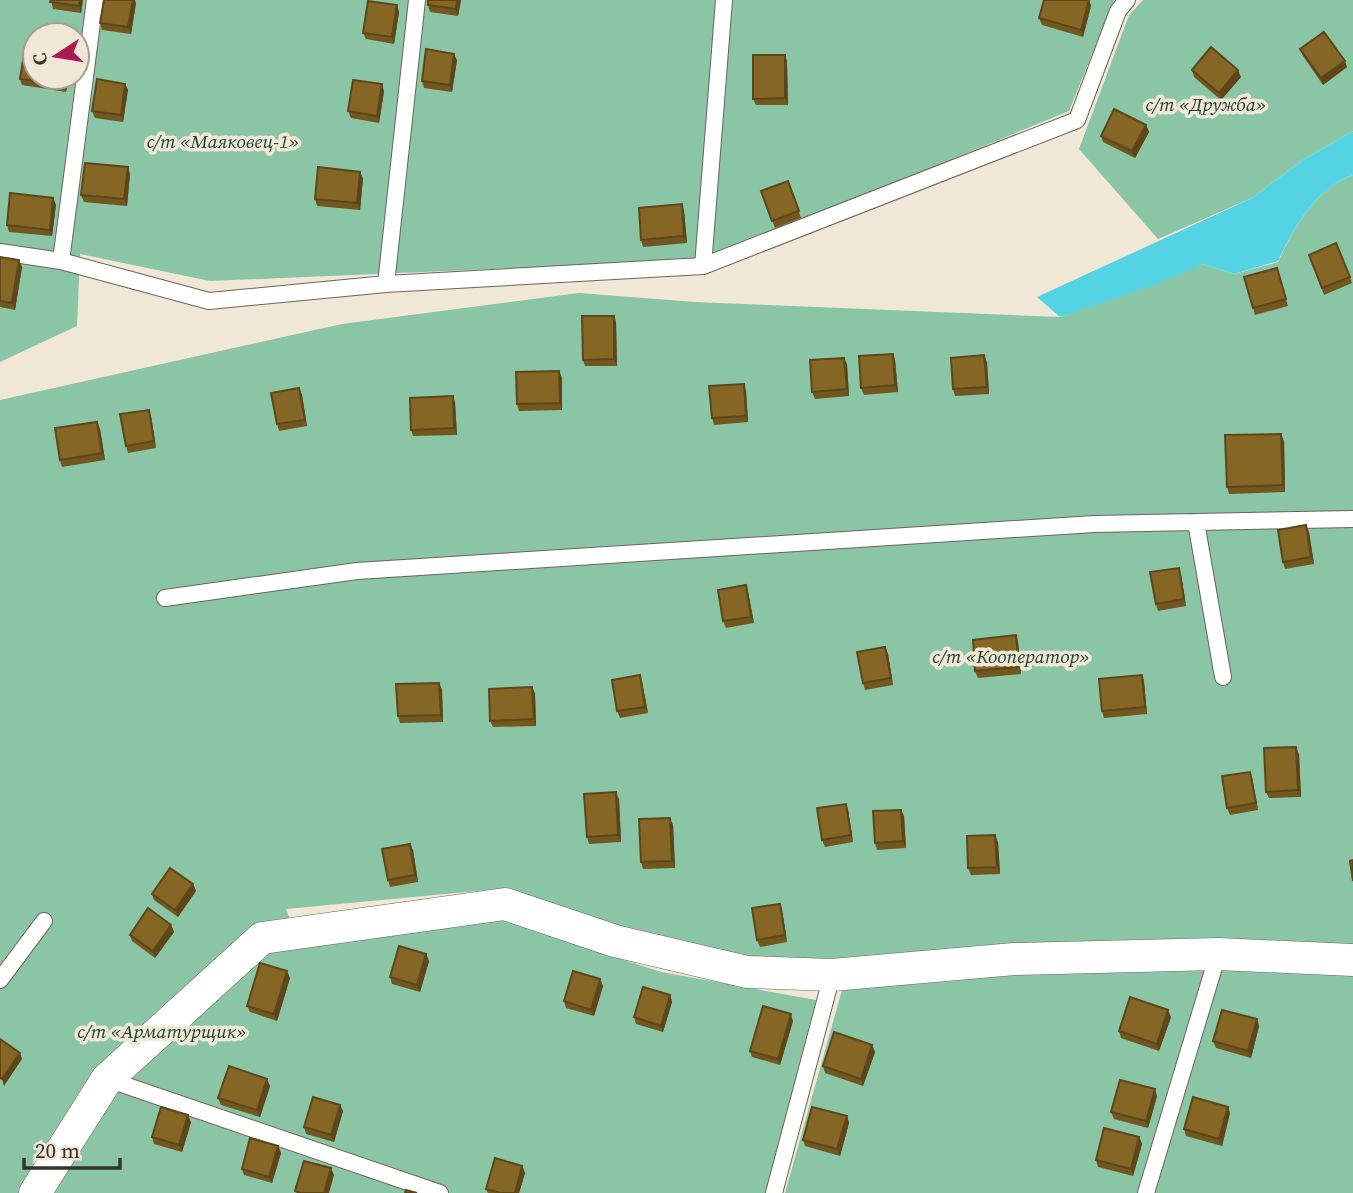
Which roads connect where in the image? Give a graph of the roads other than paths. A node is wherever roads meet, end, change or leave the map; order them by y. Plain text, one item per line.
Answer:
1 (95, 0) edge
2 (417, 0) edge
3 (724, 0) edge
4 (1127, 0) edge
5 (0, 252) edge
6 (61, 261) junction
7 (703, 266) junction
8 (386, 284) junction
9 (1353, 519) edge
10 (1196, 522) junction
11 (165, 598) dead end
12 (1223, 677) dead end
13 (44, 921) dead end
14 (1218, 954) junction
15 (1353, 960) edge
16 (832, 975) junction
17 (0, 980) edge
18 (107, 1079) junction
19 (35, 1193) edge
20 (440, 1193) edge
21 (774, 1193) edge
22 (1146, 1193) edge

1 - 6 lane
2 - 8 lane
3 - 7 lane
4 - 7 lane
5 - 6 lane
6 - 8 lane
7 - 8 lane
9 - 10 lane
10 - 11 lane
10 - 12 lane
13 - 17 lane
14 - 15 street
14 - 16 street
14 - 22 lane
16 - 18 street
16 - 21 lane
18 - 19 street
18 - 20 lane

